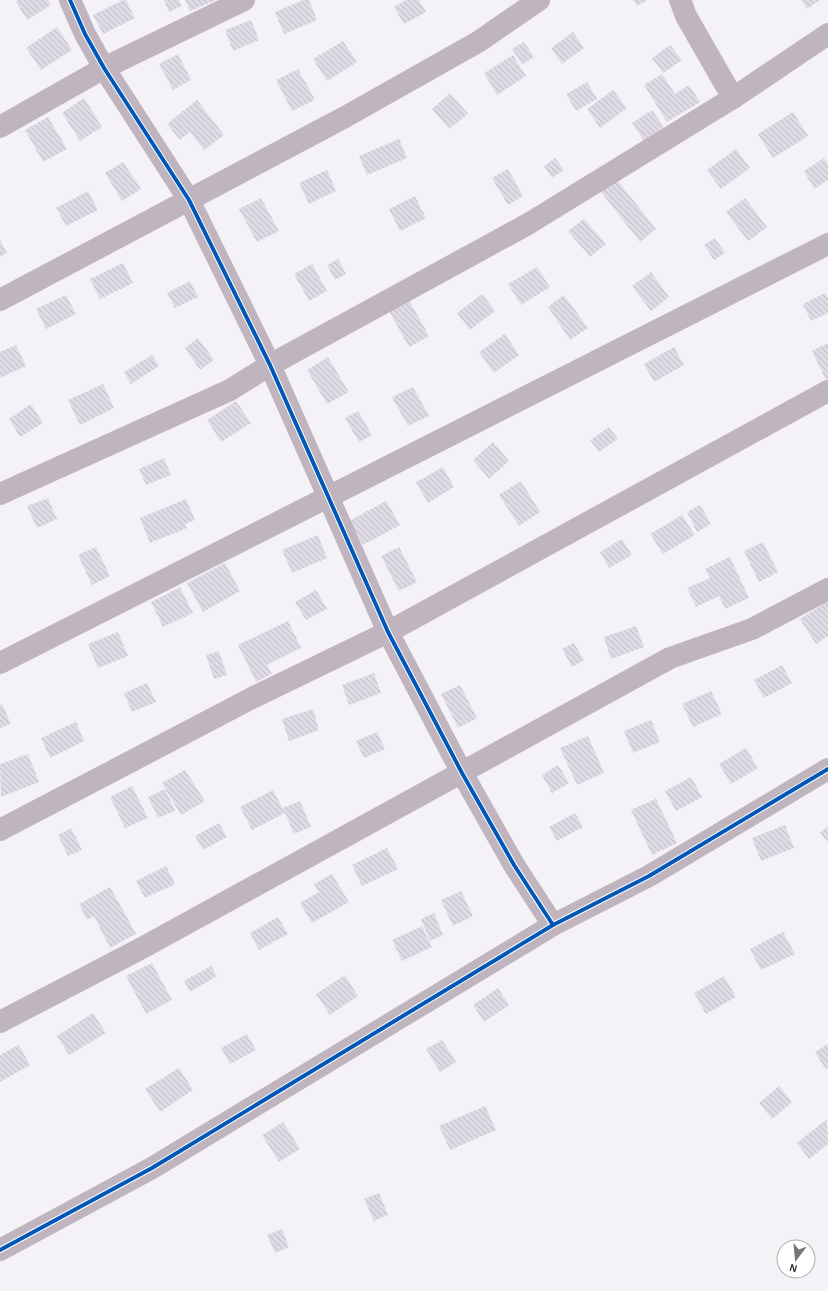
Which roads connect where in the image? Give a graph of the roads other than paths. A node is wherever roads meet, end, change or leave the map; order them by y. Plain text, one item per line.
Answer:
1 (70, 0) edge
2 (244, 0) edge
3 (539, 0) edge
4 (680, 0) edge
5 (828, 34) edge
6 (104, 68) junction
7 (733, 98) junction
8 (0, 127) edge
9 (189, 200) junction
10 (828, 244) edge
11 (0, 300) edge
12 (270, 365) junction
13 (828, 391) edge
14 (0, 494) edge
15 (329, 497) junction
16 (828, 588) edge
17 (388, 632) junction
18 (0, 663) edge
19 (828, 770) edge
20 (462, 773) junction
21 (0, 830) edge
22 (553, 925) junction
23 (0, 1022) edge
24 (0, 1250) edge

1 - 6 street
2 - 6 street
3 - 9 street
4 - 7 street
5 - 7 street
6 - 8 street
6 - 9 street
7 - 12 street
9 - 11 street
9 - 12 street
10 - 15 street
12 - 14 street
12 - 15 street
13 - 17 street
15 - 17 street
15 - 18 street
16 - 20 street
17 - 20 street
17 - 21 street
19 - 22 street
20 - 22 street
20 - 23 street
22 - 24 street

